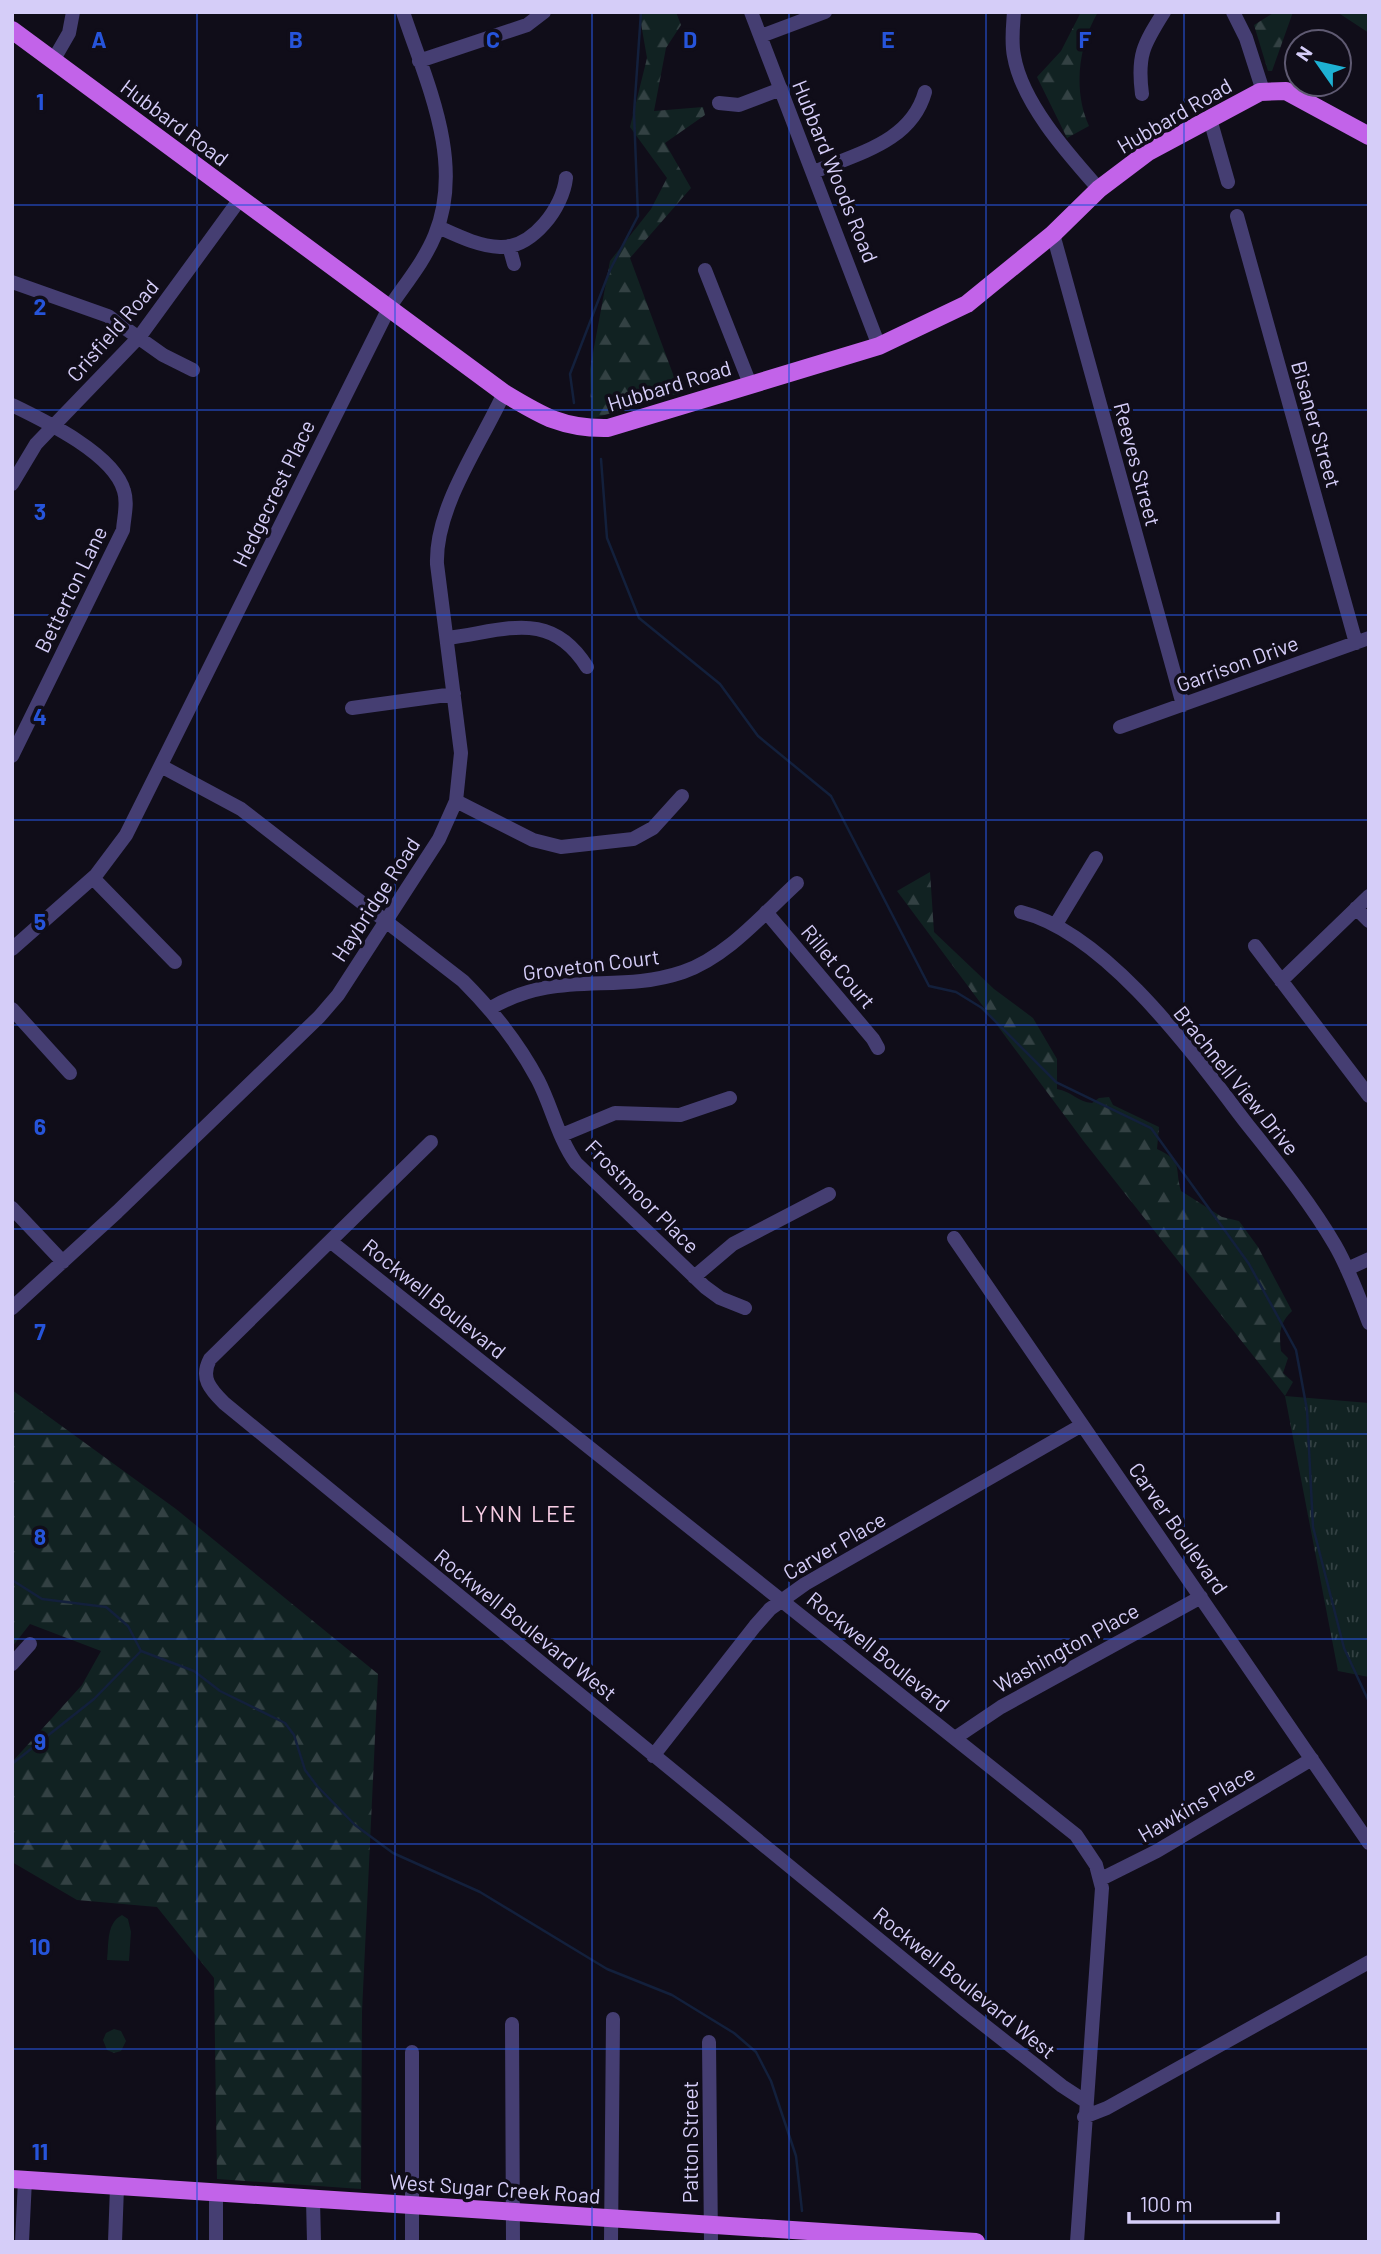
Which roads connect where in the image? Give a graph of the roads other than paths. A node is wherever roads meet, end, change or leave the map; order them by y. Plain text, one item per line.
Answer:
1 (73, 12) edge
2 (403, 12) edge
3 (544, 12) edge
4 (751, 12) edge
5 (825, 12) edge
6 (1014, 12) edge
7 (1164, 12) edge
8 (1233, 12) edge
9 (12, 30) edge
10 (761, 36) junction
11 (54, 59) junction
12 (419, 61) junction
13 (781, 89) junction
14 (1263, 91) junction
15 (925, 92) dead end
16 (1142, 94) dead end
17 (719, 103) dead end
18 (1210, 119) junction
19 (1369, 136) edge
20 (814, 172) junction
21 (566, 177) dead end
22 (1228, 182) dead end
23 (1099, 189) junction
24 (240, 199) junction
25 (1237, 216) dead end
26 (438, 227) junction
27 (1052, 234) junction
28 (509, 246) junction
29 (514, 264) dead end
30 (705, 270) dead end
31 (12, 282) edge
32 (389, 308) junction
33 (140, 336) junction
34 (879, 346) junction
35 (193, 370) dead end
36 (750, 384) junction
37 (504, 393) junction
38 (12, 405) edge
39 (54, 425) junction
40 (12, 484) edge
41 (447, 638) junction
42 (1362, 640) edge
43 (587, 667) dead end
44 (454, 694) junction
45 (1182, 705) junction
46 (352, 708) dead end
47 (1120, 727) dead end
48 (12, 756) edge
49 (161, 766) junction
50 (682, 796) dead end
51 (456, 801) junction
52 (1096, 858) dead end
53 (93, 878) junction
54 (797, 883) dead end
55 (1369, 896) edge
56 (1356, 908) junction
57 (766, 912) junction
58 (1021, 912) dead end
59 (1369, 921) edge
60 (384, 922) junction
61 (1056, 924) junction
62 (1255, 946) dead end
63 (12, 949) edge
64 (175, 962) dead end
65 (1281, 981) junction
66 (12, 1009) edge
67 (489, 1009) junction
68 (878, 1048) dead end
69 (70, 1073) dead end
70 (1369, 1096) edge
71 (730, 1098) dead end
72 (562, 1136) junction
73 (431, 1142) dead end
74 (829, 1194) dead end
75 (12, 1208) edge
76 (954, 1238) dead end
77 (330, 1241) junction
78 (1369, 1259) edge
79 (63, 1262) junction
80 (1347, 1269) junction
81 (694, 1278) junction
82 (12, 1307) edge
83 (745, 1308) dead end
84 (1369, 1323) edge
85 (1082, 1425) junction
86 (1200, 1597) junction
87 (783, 1600) junction
88 (30, 1644) dead end
89 (12, 1664) edge
90 (955, 1738) junction
91 (653, 1756) junction
92 (1312, 1759) junction
93 (1369, 1843) edge
94 (1101, 1879) junction
95 (1369, 1962) edge
96 (613, 2019) dead end
97 (512, 2024) dead end
98 (709, 2042) dead end
99 (412, 2052) dead end
100 (1086, 2101) junction
101 (1084, 2117) junction
102 (19, 2180) edge
103 (117, 2187) junction
104 (216, 2194) junction
105 (313, 2200) junction
106 (412, 2206) junction
107 (512, 2211) junction
108 (611, 2218) junction
109 (711, 2233) edge
110 (22, 2242) edge
111 (115, 2242) edge
112 (216, 2242) edge
113 (314, 2242) edge
114 (412, 2242) edge
115 (513, 2242) edge
116 (611, 2242) edge
117 (975, 2242) edge
118 (1077, 2242) edge

1 - 11 street
2 - 12 street, Hedgecrest Place
3 - 12 street
4 - 10 street, Hubbard Woods Road
5 - 10 street
6 - 23 street
7 - 16 street
8 - 14 street
9 - 11 main road, Hubbard Road
10 - 13 street, Hubbard Woods Road
11 - 24 main road, Hubbard Road
12 - 26 street, Hedgecrest Place
13 - 17 street
13 - 20 street, Hubbard Woods Road
14 - 18 main road, Hubbard Road
14 - 19 main road, Hubbard Road
15 - 20 street
18 - 22 street
18 - 23 main road, Hubbard Road
20 - 34 street, Hubbard Woods Road
21 - 28 street
23 - 27 main road, Hubbard Road
24 - 32 main road, Hubbard Road
24 - 33 street, Crisfield Road
25 - 42 street, Bisaner Street
26 - 28 street
26 - 32 street, Hedgecrest Place
27 - 34 main road, Hubbard Road
27 - 45 street, Reeves Street
28 - 29 street
30 - 36 street
31 - 33 street
32 - 37 main road, Hubbard Road
32 - 49 street, Hedgecrest Place
33 - 35 street
33 - 39 street, Crisfield Road
34 - 36 main road, Hubbard Road
36 - 37 main road, Hubbard Road
37 - 41 street, Haybridge Road
38 - 39 street, Betterton Lane
39 - 40 street, Crisfield Road
39 - 48 street, Betterton Lane
41 - 43 street
41 - 44 street, Haybridge Road
42 - 45 street, Garrison Drive
44 - 46 street
44 - 51 street, Haybridge Road
45 - 47 street, Garrison Drive
49 - 53 street, Hedgecrest Place
49 - 60 street, Frostmoor Place
50 - 51 street
51 - 60 street, Haybridge Road
52 - 61 street
53 - 63 street, Hedgecrest Place
53 - 64 street
54 - 57 street, Groveton Court
55 - 56 street
56 - 59 street
56 - 65 street
57 - 67 street, Groveton Court
57 - 68 street, Rillet Court
58 - 61 street, Brachnell View Drive
60 - 67 street, Frostmoor Place
60 - 79 street, Haybridge Road
61 - 80 street, Brachnell View Drive
62 - 65 street
65 - 70 street
66 - 69 street
67 - 72 street, Frostmoor Place
71 - 72 street
72 - 81 street, Frostmoor Place
73 - 77 street, Rockwell Boulevard West
74 - 81 street
75 - 79 street
76 - 85 street, Carver Boulevard
77 - 87 street, Rockwell Boulevard
77 - 91 street, Rockwell Boulevard West
78 - 80 street
79 - 82 street, Haybridge Road
80 - 84 street, Brachnell View Drive
81 - 83 street, Frostmoor Place
85 - 86 street, Carver Boulevard
85 - 87 street, Carver Place
86 - 90 street, Washington Place
86 - 92 street, Carver Boulevard
87 - 90 street, Rockwell Boulevard
87 - 91 street, Carver Place
88 - 89 street
90 - 94 street, Rockwell Boulevard
91 - 100 street, Rockwell Boulevard West
92 - 93 street, Carver Boulevard
92 - 94 street, Hawkins Place
94 - 100 street, Rockwell Boulevard
95 - 101 street
96 - 108 street
97 - 107 street
98 - 109 street, Patton Street
99 - 106 street
100 - 101 street, Rockwell Boulevard
101 - 118 street, Rockwell Boulevard
102 - 103 main road, West Sugar Creek Road
102 - 110 street
103 - 104 main road, West Sugar Creek Road
103 - 111 street
104 - 105 main road, West Sugar Creek Road
104 - 112 street
105 - 106 main road, West Sugar Creek Road
105 - 113 street
106 - 107 main road, West Sugar Creek Road
106 - 114 street
107 - 108 main road, West Sugar Creek Road
107 - 115 street
108 - 109 main road, West Sugar Creek Road
108 - 116 street
109 - 117 main road, West Sugar Creek Road

